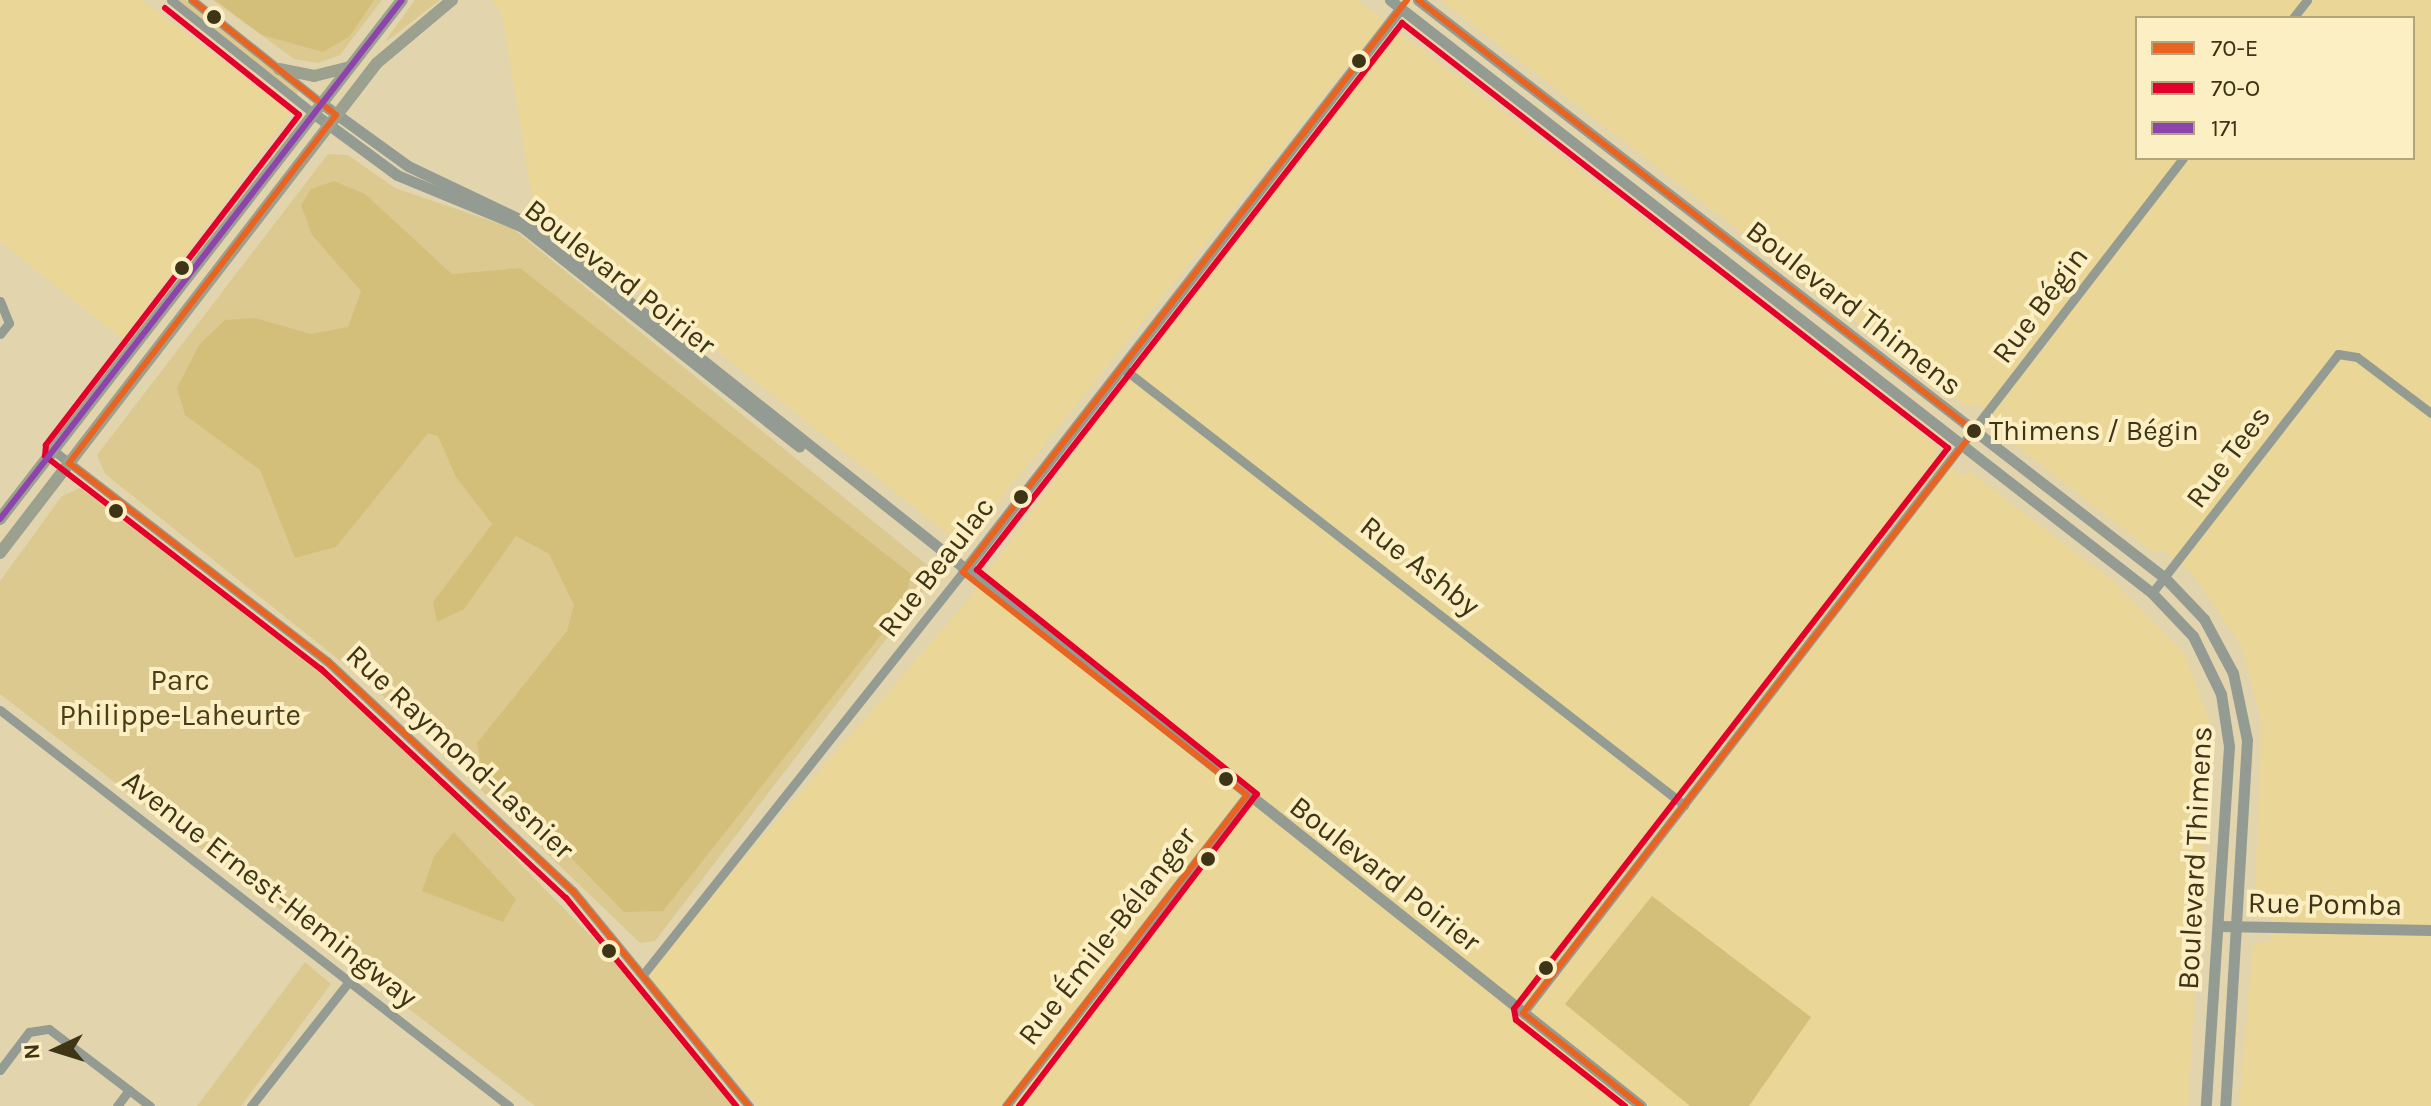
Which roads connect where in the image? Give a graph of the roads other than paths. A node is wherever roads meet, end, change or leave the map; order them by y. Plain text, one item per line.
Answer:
1 (171, 0) edge
2 (192, 0) edge
3 (402, 0) edge
4 (452, 0) edge
5 (1390, 0) edge
6 (1418, 0) edge
7 (2307, 0) edge
8 (1403, 4) edge
9 (2295, 16) edge
10 (349, 67) junction
11 (279, 69) junction
12 (317, 108) junction
13 (332, 120) junction
14 (2181, 160) edge
15 (1767, 270) junction
16 (181, 283) junction
17 (1755, 285) junction
18 (196, 295) junction
19 (0, 301) edge
20 (0, 334) edge
21 (1869, 349) junction
22 (1857, 364) junction
23 (1124, 369) junction
24 (2431, 413) edge
25 (1974, 431) junction
26 (1962, 446) junction
27 (54, 451) junction
28 (69, 463) junction
29 (0, 519) edge
30 (0, 553) edge
31 (963, 572) junction
32 (2165, 578) junction
33 (2152, 593) junction
34 (0, 710) edge
35 (1247, 795) junction
36 (1684, 805) junction
37 (2218, 926) junction
38 (2237, 927) junction
39 (2431, 930) edge
40 (645, 972) junction
41 (350, 980) junction
42 (1523, 1013) junction
43 (0, 1070) edge
44 (129, 1090) junction
45 (117, 1106) edge
46 (150, 1106) edge
47 (251, 1106) edge
48 (509, 1106) edge
49 (749, 1106) edge
50 (1006, 1106) edge
51 (1641, 1106) edge
52 (2206, 1106) edge
53 (2225, 1106) edge

1 - 12 street, Boulevard Poirier
2 - 11 street, Boulevard Poirier
3 - 10 main road
4 - 13 main road
5 - 8 street, Boulevard Thimens
6 - 15 street, Boulevard Thimens
7 - 9 street
8 - 17 street, Boulevard Thimens
8 - 23 street, Rue Beaulac
10 - 11 main road
10 - 12 main road
11 - 12 street, Boulevard Poirier
12 - 13 street, Boulevard Poirier
12 - 16 main road
13 - 18 main road
13 - 31 street, Boulevard Poirier
14 - 25 street, Rue Bégin
15 - 17 street
15 - 21 street, Boulevard Thimens
16 - 18 main road
16 - 27 main road
17 - 22 street, Boulevard Thimens
18 - 28 main road
19 - 20 street
21 - 22 street
21 - 25 street, Boulevard Thimens
22 - 26 street, Boulevard Thimens
23 - 31 street, Rue Beaulac
23 - 36 street, Rue Ashby
24 - 32 street, Rue Tees
25 - 26 street, Rue Bégin
25 - 32 street, Boulevard Thimens
26 - 33 street, Boulevard Thimens
26 - 36 street, Rue Bégin
27 - 28 street, Rue Raymond-Lasnier
27 - 29 main road
28 - 30 main road
28 - 40 street, Rue Raymond-Lasnier
31 - 35 street, Boulevard Poirier
31 - 40 street, Rue Beaulac
32 - 33 street, Rue Tees
32 - 38 street, Boulevard Thimens
33 - 37 street, Boulevard Thimens
34 - 41 street, Avenue Ernest-Hemingway
35 - 42 street, Boulevard Poirier
35 - 50 street, Rue Émile-Bélanger
36 - 42 street, Rue Bégin
37 - 38 street, Rue Pomba
37 - 52 street, Boulevard Thimens
38 - 39 street, Rue Pomba
38 - 53 street, Boulevard Thimens
40 - 49 street, Rue Raymond-Lasnier
41 - 47 street
41 - 48 street, Avenue Ernest-Hemingway
42 - 51 street, Boulevard Poirier
43 - 44 street
44 - 45 street
44 - 46 street

